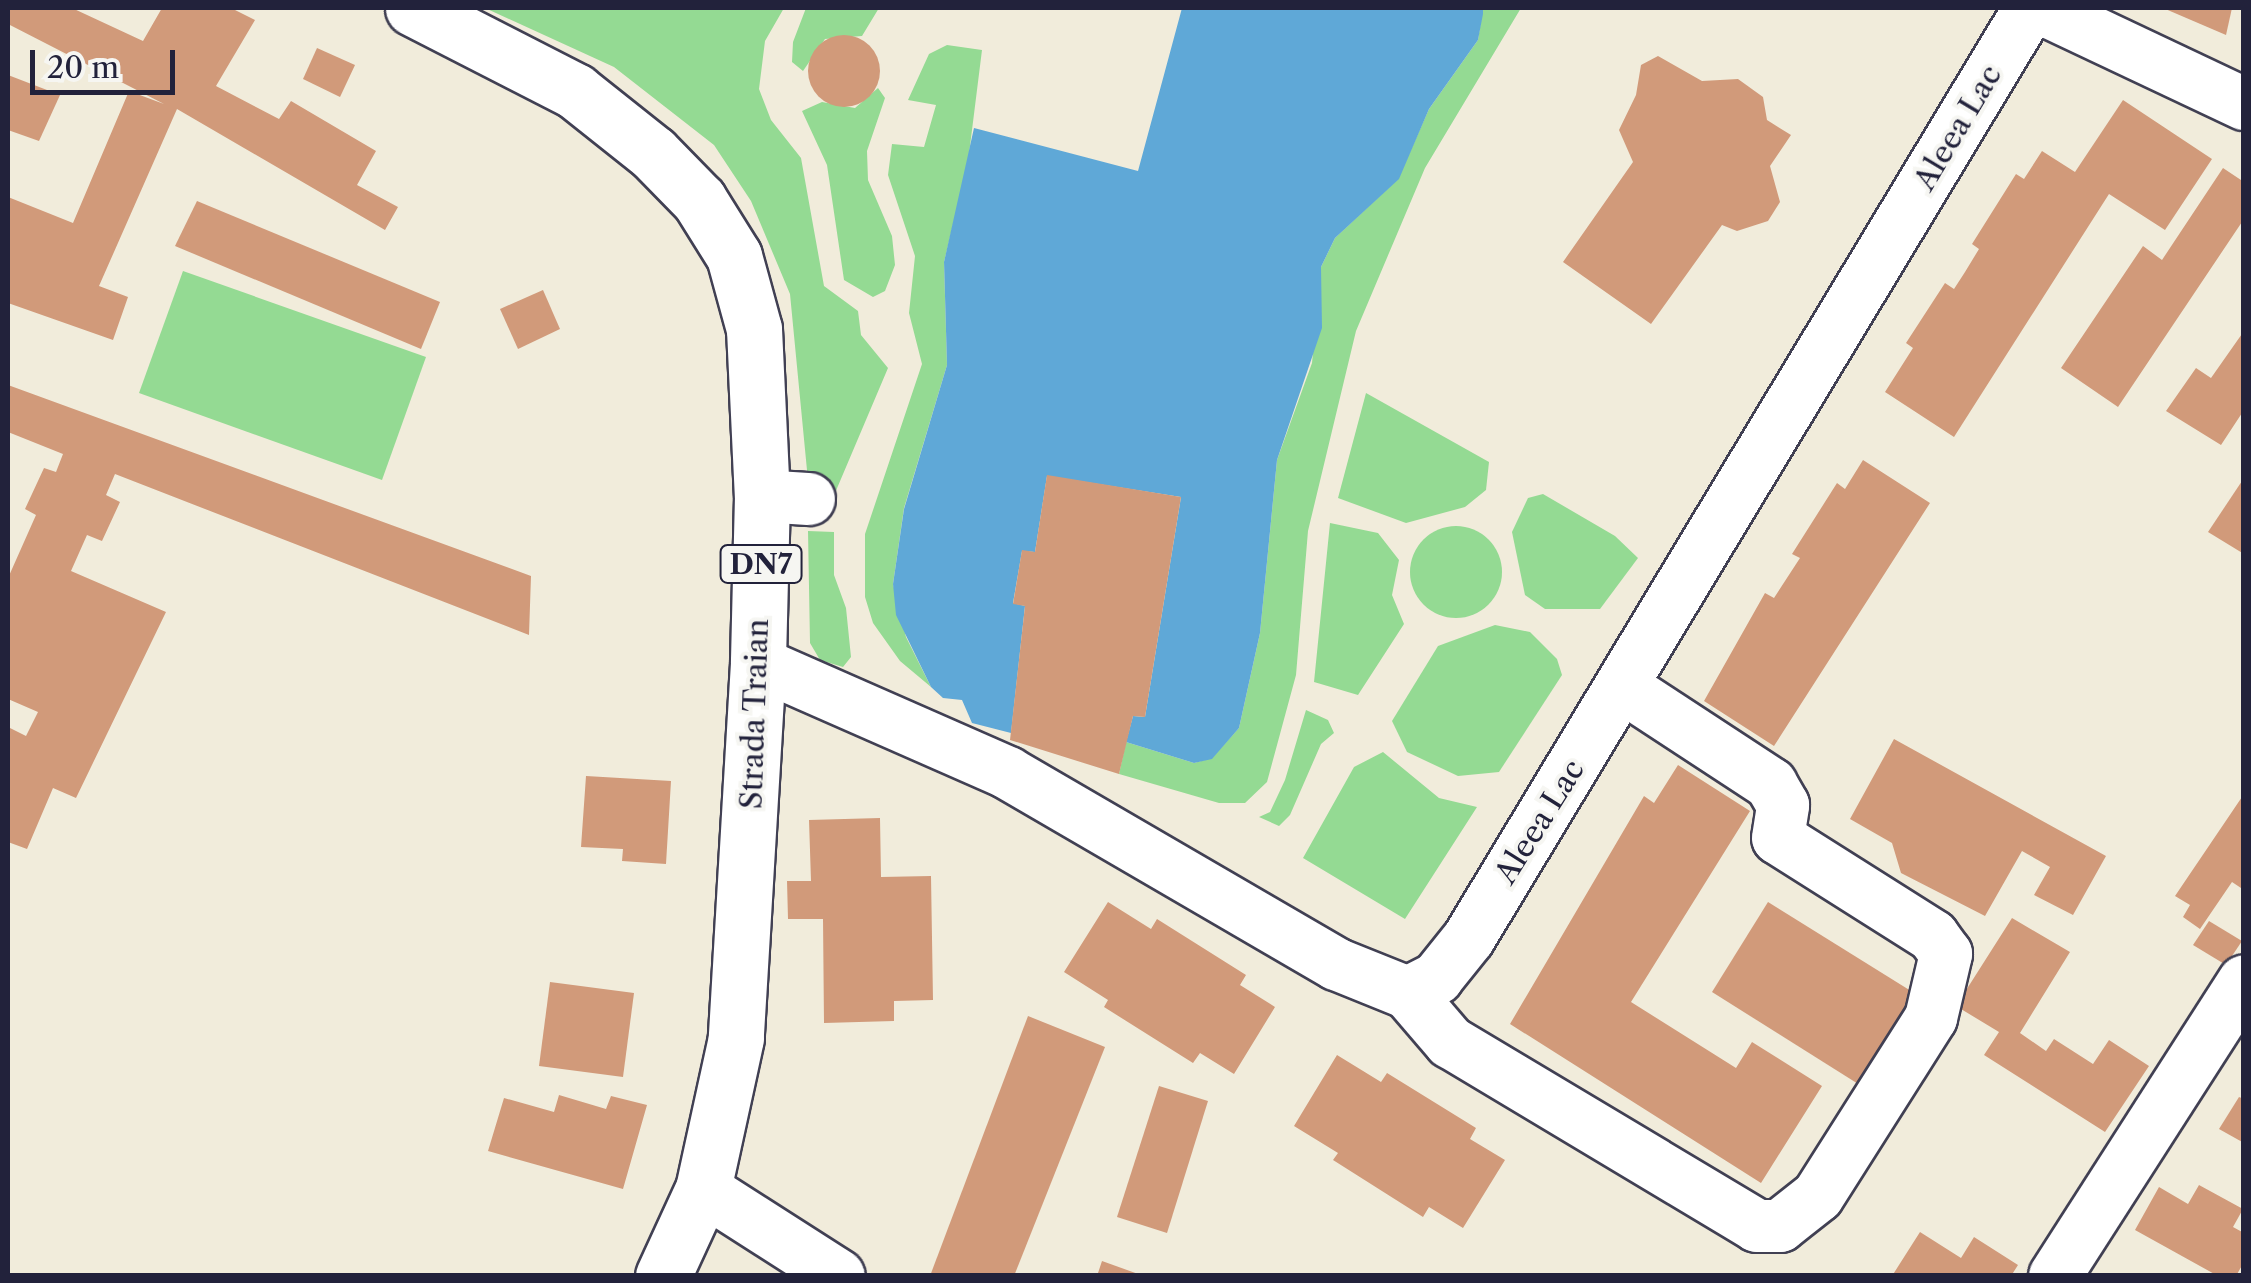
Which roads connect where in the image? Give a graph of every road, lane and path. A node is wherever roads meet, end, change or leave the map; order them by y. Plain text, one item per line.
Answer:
1 (413, 8) edge
2 (2030, 8) edge
3 (2041, 8) edge
4 (2244, 104) edge
5 (758, 663) junction
6 (1623, 687) junction
7 (2244, 982) edge
8 (1408, 994) junction
9 (703, 1189) junction
10 (663, 1276) edge
11 (839, 1276) edge
12 (2054, 1276) edge

1 - 5 main road, Strada Traian / DN7
2 - 6 street, Aleea Lac
3 - 4 street
5 - 8 street
5 - 9 main road, Strada Traian / DN7
6 - 8 street, Aleea Lac
6 - 8 street
7 - 12 street
9 - 10 main road, Strada Traian / DN7
9 - 11 street

